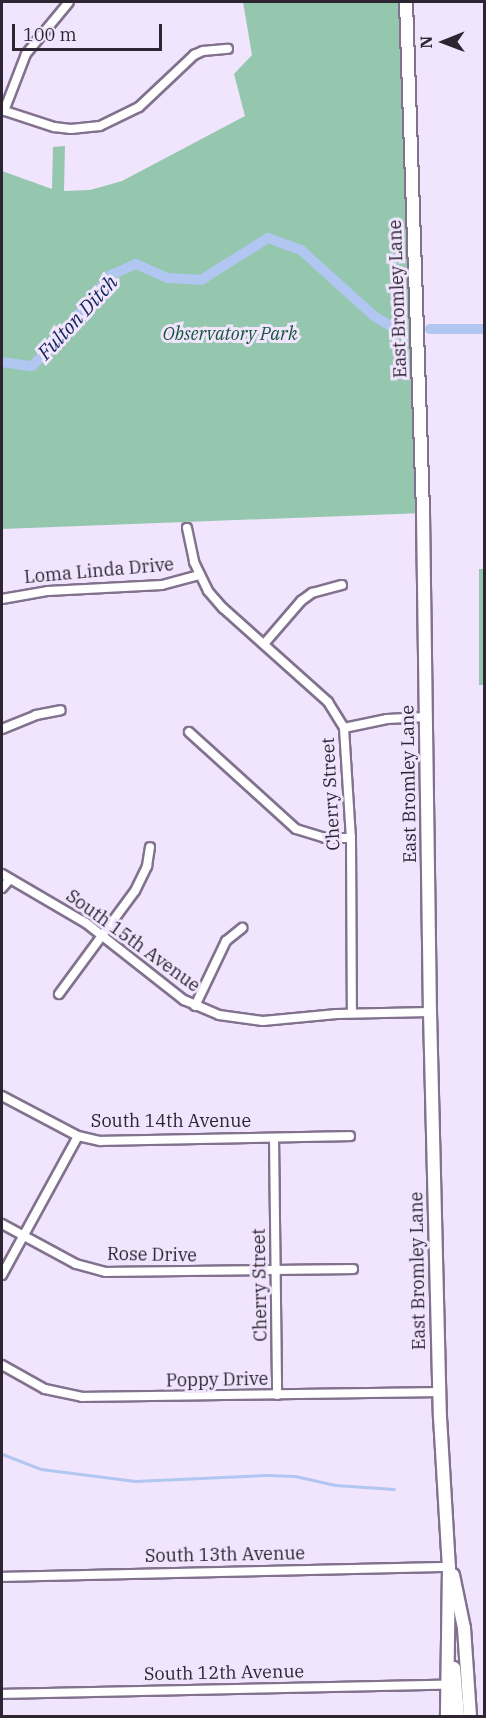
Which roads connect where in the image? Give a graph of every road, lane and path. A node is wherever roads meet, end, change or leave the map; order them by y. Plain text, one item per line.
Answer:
1 (69, 2) edge
2 (406, 2) edge
3 (228, 49) dead end
4 (3, 110) edge
5 (187, 528) dead end
6 (199, 576) junction
7 (342, 585) dead end
8 (2, 599) edge
9 (264, 644) junction
10 (61, 710) dead end
11 (426, 717) junction
12 (344, 728) junction
13 (2, 729) edge
14 (189, 732) dead end
15 (351, 838) junction
16 (150, 847) dead end
17 (2, 874) edge
18 (10, 879) junction
19 (2, 888) edge
20 (242, 928) dead end
21 (103, 935) junction
22 (59, 994) dead end
23 (195, 1006) junction
24 (430, 1012) junction
25 (352, 1013) junction
26 (2, 1095) edge
27 (78, 1136) junction
28 (350, 1136) dead end
29 (274, 1138) junction
30 (2, 1224) edge
31 (23, 1236) junction
32 (353, 1269) dead end
33 (276, 1270) junction
34 (2, 1275) edge
35 (2, 1365) edge
36 (439, 1392) junction
37 (277, 1395) junction
38 (449, 1567) junction
39 (2, 1577) edge
40 (448, 1625) junction
41 (447, 1685) junction
42 (2, 1694) edge
43 (447, 1716) edge
44 (458, 1716) edge
45 (470, 1716) edge

1 - 4 street
2 - 11 main road, East Bromley Lane
3 - 4 street
5 - 6 street, Cherry Street
6 - 8 street, Loma Linda Drive
6 - 9 street, Cherry Street
7 - 9 street
9 - 12 street, Cherry Street
10 - 13 street
11 - 12 street
11 - 24 main road, East Bromley Lane
12 - 15 street, Cherry Street
14 - 15 street
15 - 25 street, Cherry Street
16 - 21 street
17 - 18 street, South 15th Avenue
18 - 19 street
18 - 21 street, South 15th Avenue
20 - 23 street
21 - 22 street
21 - 23 street, South 15th Avenue
23 - 25 street, South 15th Avenue
24 - 25 street, South 15th Avenue
24 - 36 main road, East Bromley Lane
26 - 27 street, South 14th Avenue
27 - 29 street, South 14th Avenue
27 - 31 street
28 - 29 street, South 14th Avenue
29 - 33 street, Cherry Street
30 - 31 street, Rose Drive
31 - 33 street, Rose Drive
31 - 34 street
32 - 33 street, Rose Drive
33 - 37 street, Cherry Street
35 - 37 street, Poppy Drive
36 - 37 street, Poppy Drive
36 - 38 main road, East Bromley Lane
38 - 39 street, South 13th Avenue
38 - 40 main road, East Bromley Lane
38 - 45 main road, East Bromley Lane
40 - 41 main road, East Bromley Lane
40 - 44 main road
41 - 42 street, South 12th Avenue
41 - 43 main road, East Bromley Lane

